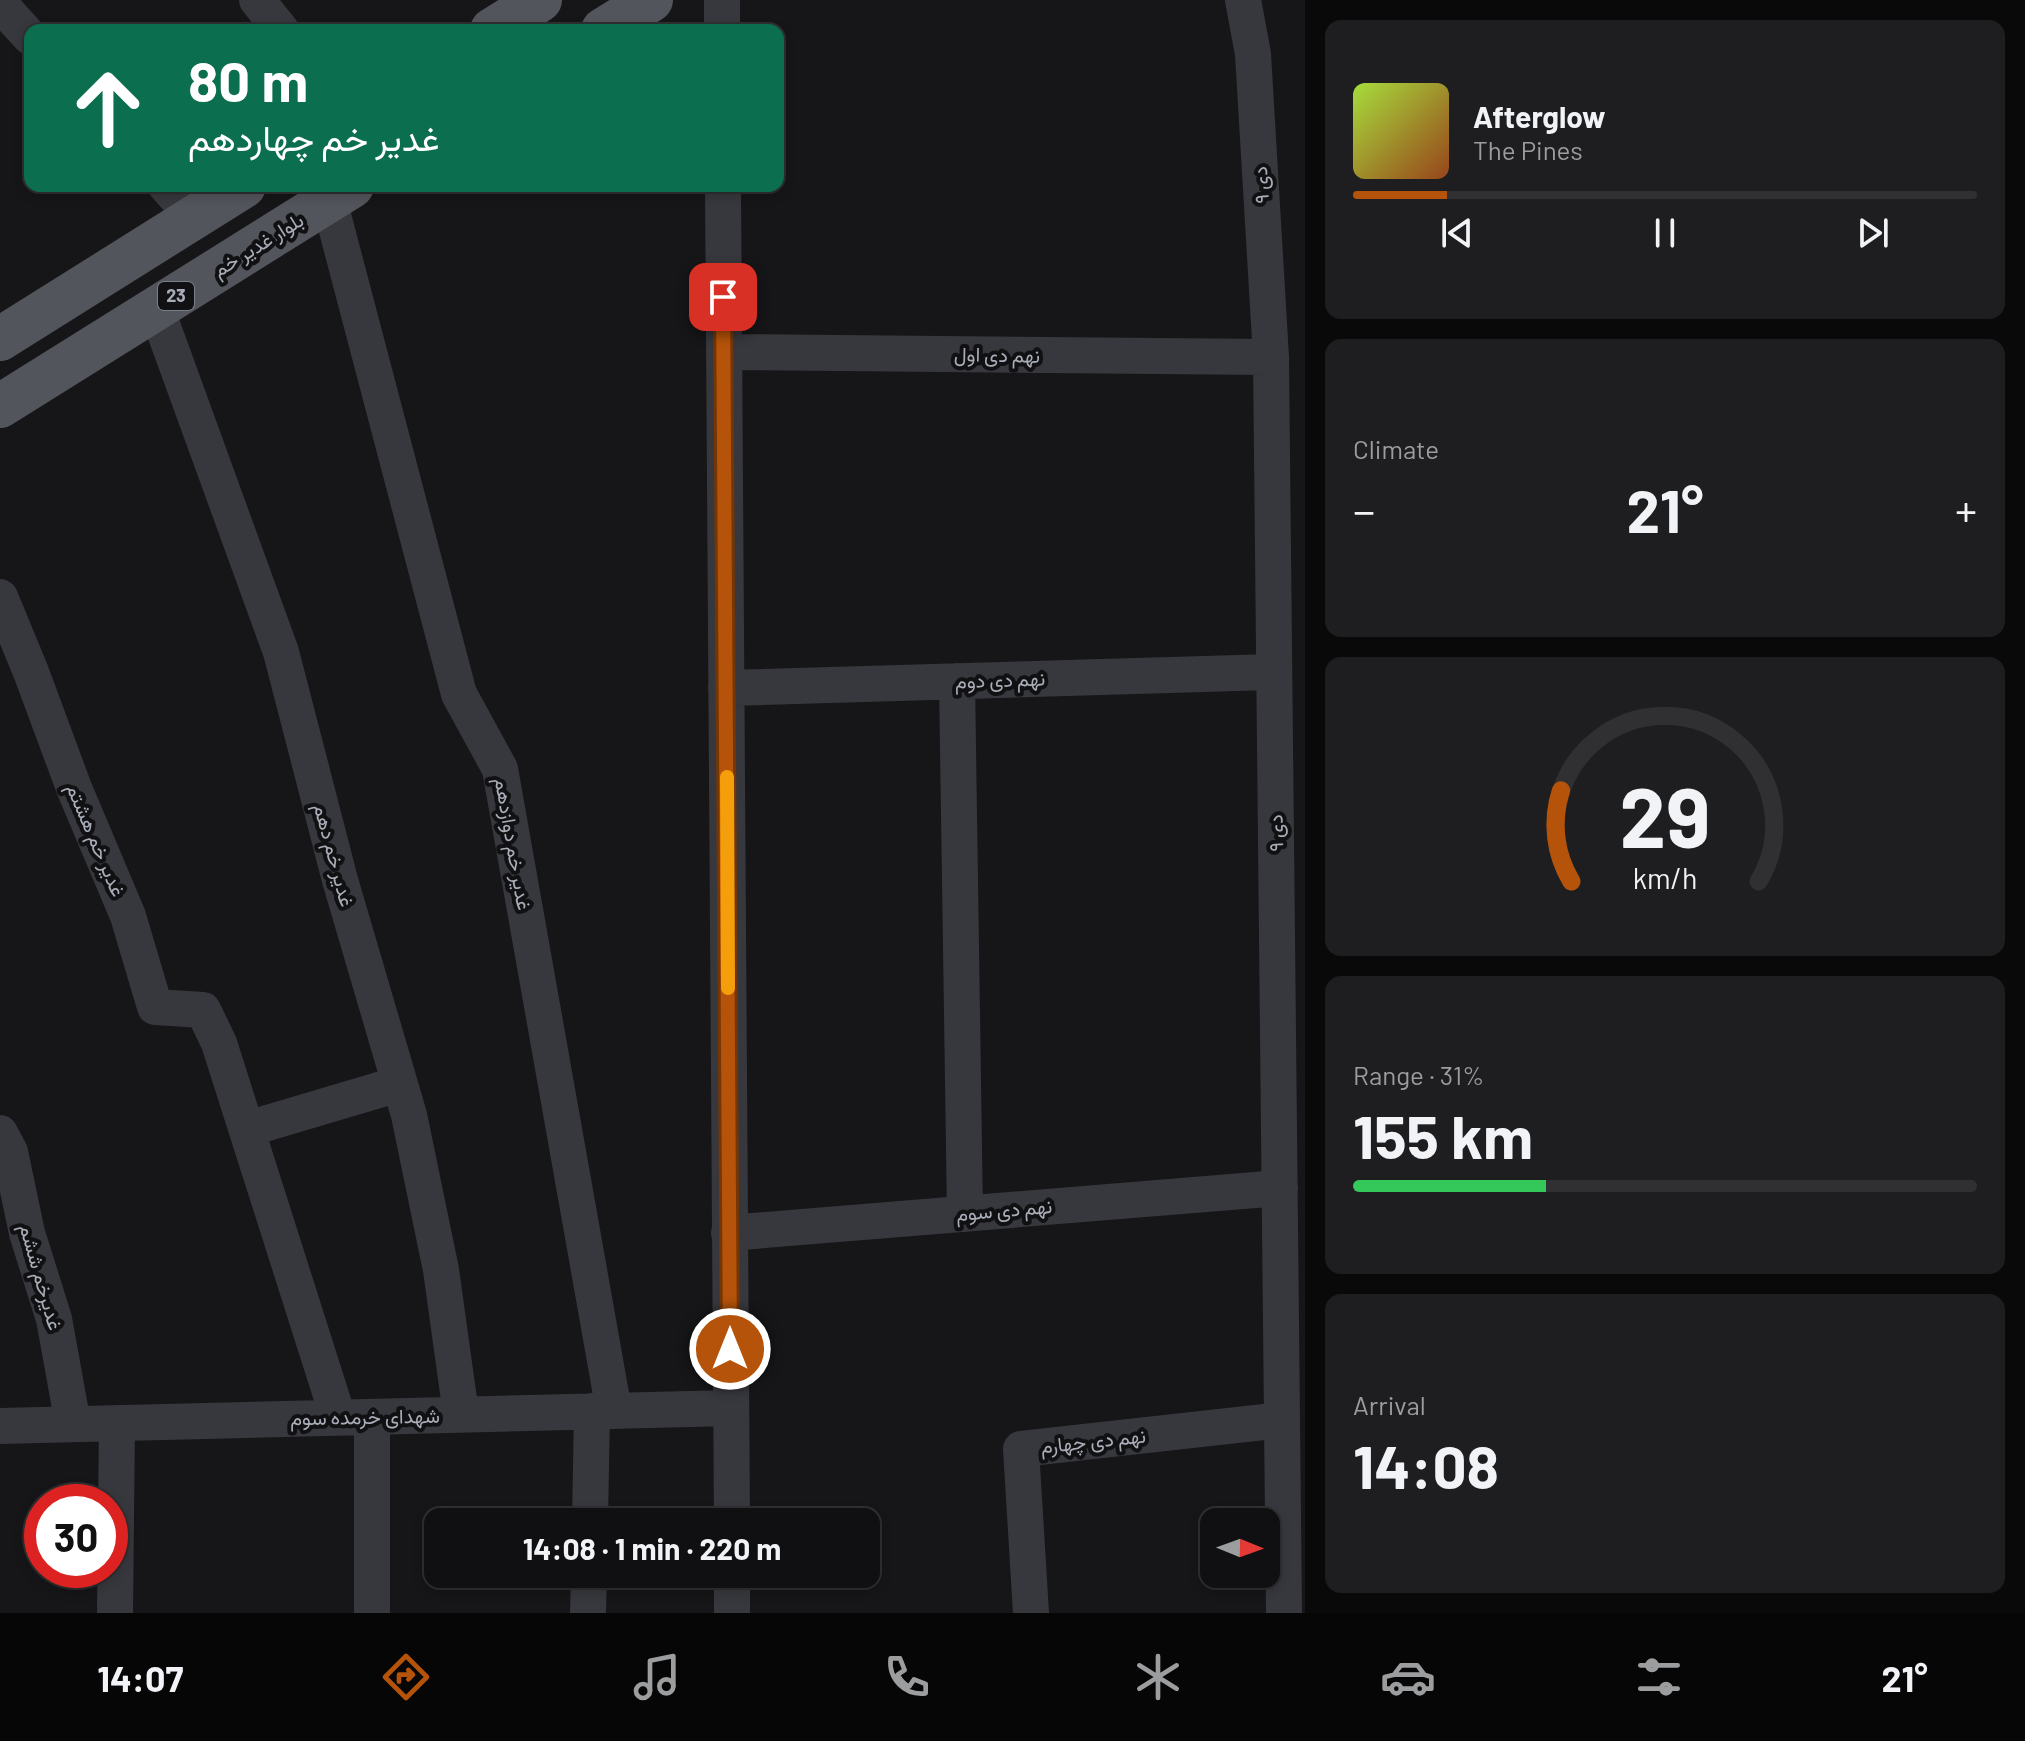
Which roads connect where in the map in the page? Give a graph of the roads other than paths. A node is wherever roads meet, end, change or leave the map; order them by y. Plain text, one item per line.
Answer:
1 (257, 0) edge
2 (540, 0) edge
3 (651, 0) edge
4 (722, 0) edge
5 (1243, 0) edge
6 (1260, 0) edge
7 (0, 4) edge
8 (276, 24) edge
9 (502, 24) edge
10 (613, 24) edge
11 (722, 24) edge
12 (24, 30) edge
13 (1253, 54) junction
14 (220, 192) edge
15 (723, 192) edge
16 (341, 193) edge
17 (180, 202) edge
18 (156, 308) junction
19 (0, 339) edge
20 (724, 352) junction
21 (1271, 357) junction
22 (0, 406) edge
23 (0, 597) edge
24 (1274, 672) junction
25 (957, 681) junction
26 (726, 688) junction
27 (399, 1084) junction
28 (247, 1129) junction
29 (0, 1133) edge
30 (1280, 1188) junction
31 (965, 1214) junction
32 (729, 1233) junction
33 (731, 1408) junction
34 (603, 1411) junction
35 (461, 1414) junction
36 (355, 1417) junction
37 (1282, 1420) junction
38 (117, 1423) junction
39 (73, 1424) junction
40 (0, 1426) edge
41 (592, 1508) edge
42 (732, 1508) edge
43 (589, 1588) edge
44 (732, 1588) edge
45 (115, 1613) edge
46 (372, 1613) edge
47 (588, 1613) edge
48 (732, 1613) edge
49 (1031, 1613) edge
50 (1284, 1613) edge

1 - 8 street
2 - 9 main road
3 - 10 main road
4 - 11 street
5 - 13 street
6 - 13 street
7 - 12 street
13 - 21 street, ۹ دی
14 - 17 main road
15 - 20 street
16 - 18 main road, بلوار غدیر خم / 23
16 - 34 street, غدیر خم دوازدهم
17 - 19 main road
18 - 22 main road, بلوار غدیر خم / 23
18 - 27 street, غدیر خم دهم
20 - 21 street, نهم دی اول
20 - 26 street
21 - 24 street, ۹ دی
23 - 28 street, غدیر خم هشتم
24 - 25 street, نهم دی دوم
24 - 30 street, ۹ دی
25 - 26 street, نهم دی دوم
25 - 31 street
26 - 32 street
27 - 28 street
27 - 35 street, غدیر خم دهم
28 - 36 street
29 - 39 street, غدیرخم ششم
30 - 31 street, نهم دی سوم
30 - 37 street, ۹ دی
31 - 32 street, نهم دی سوم
32 - 33 street
33 - 34 street, شهدای خرمده سوم
33 - 42 street
34 - 35 street, شهدای خرمده سوم
34 - 41 street, غدیر خم دوازدهم
35 - 36 street, شهدای خرمده سوم
36 - 38 street, شهدای خرمده سوم
36 - 46 street
37 - 49 street, نهم دی چهارم
37 - 50 street, ۹ دی
38 - 39 street, شهدای خرمده سوم
38 - 45 street
39 - 40 street, شهدای خرمده سوم
43 - 47 street
44 - 48 street

